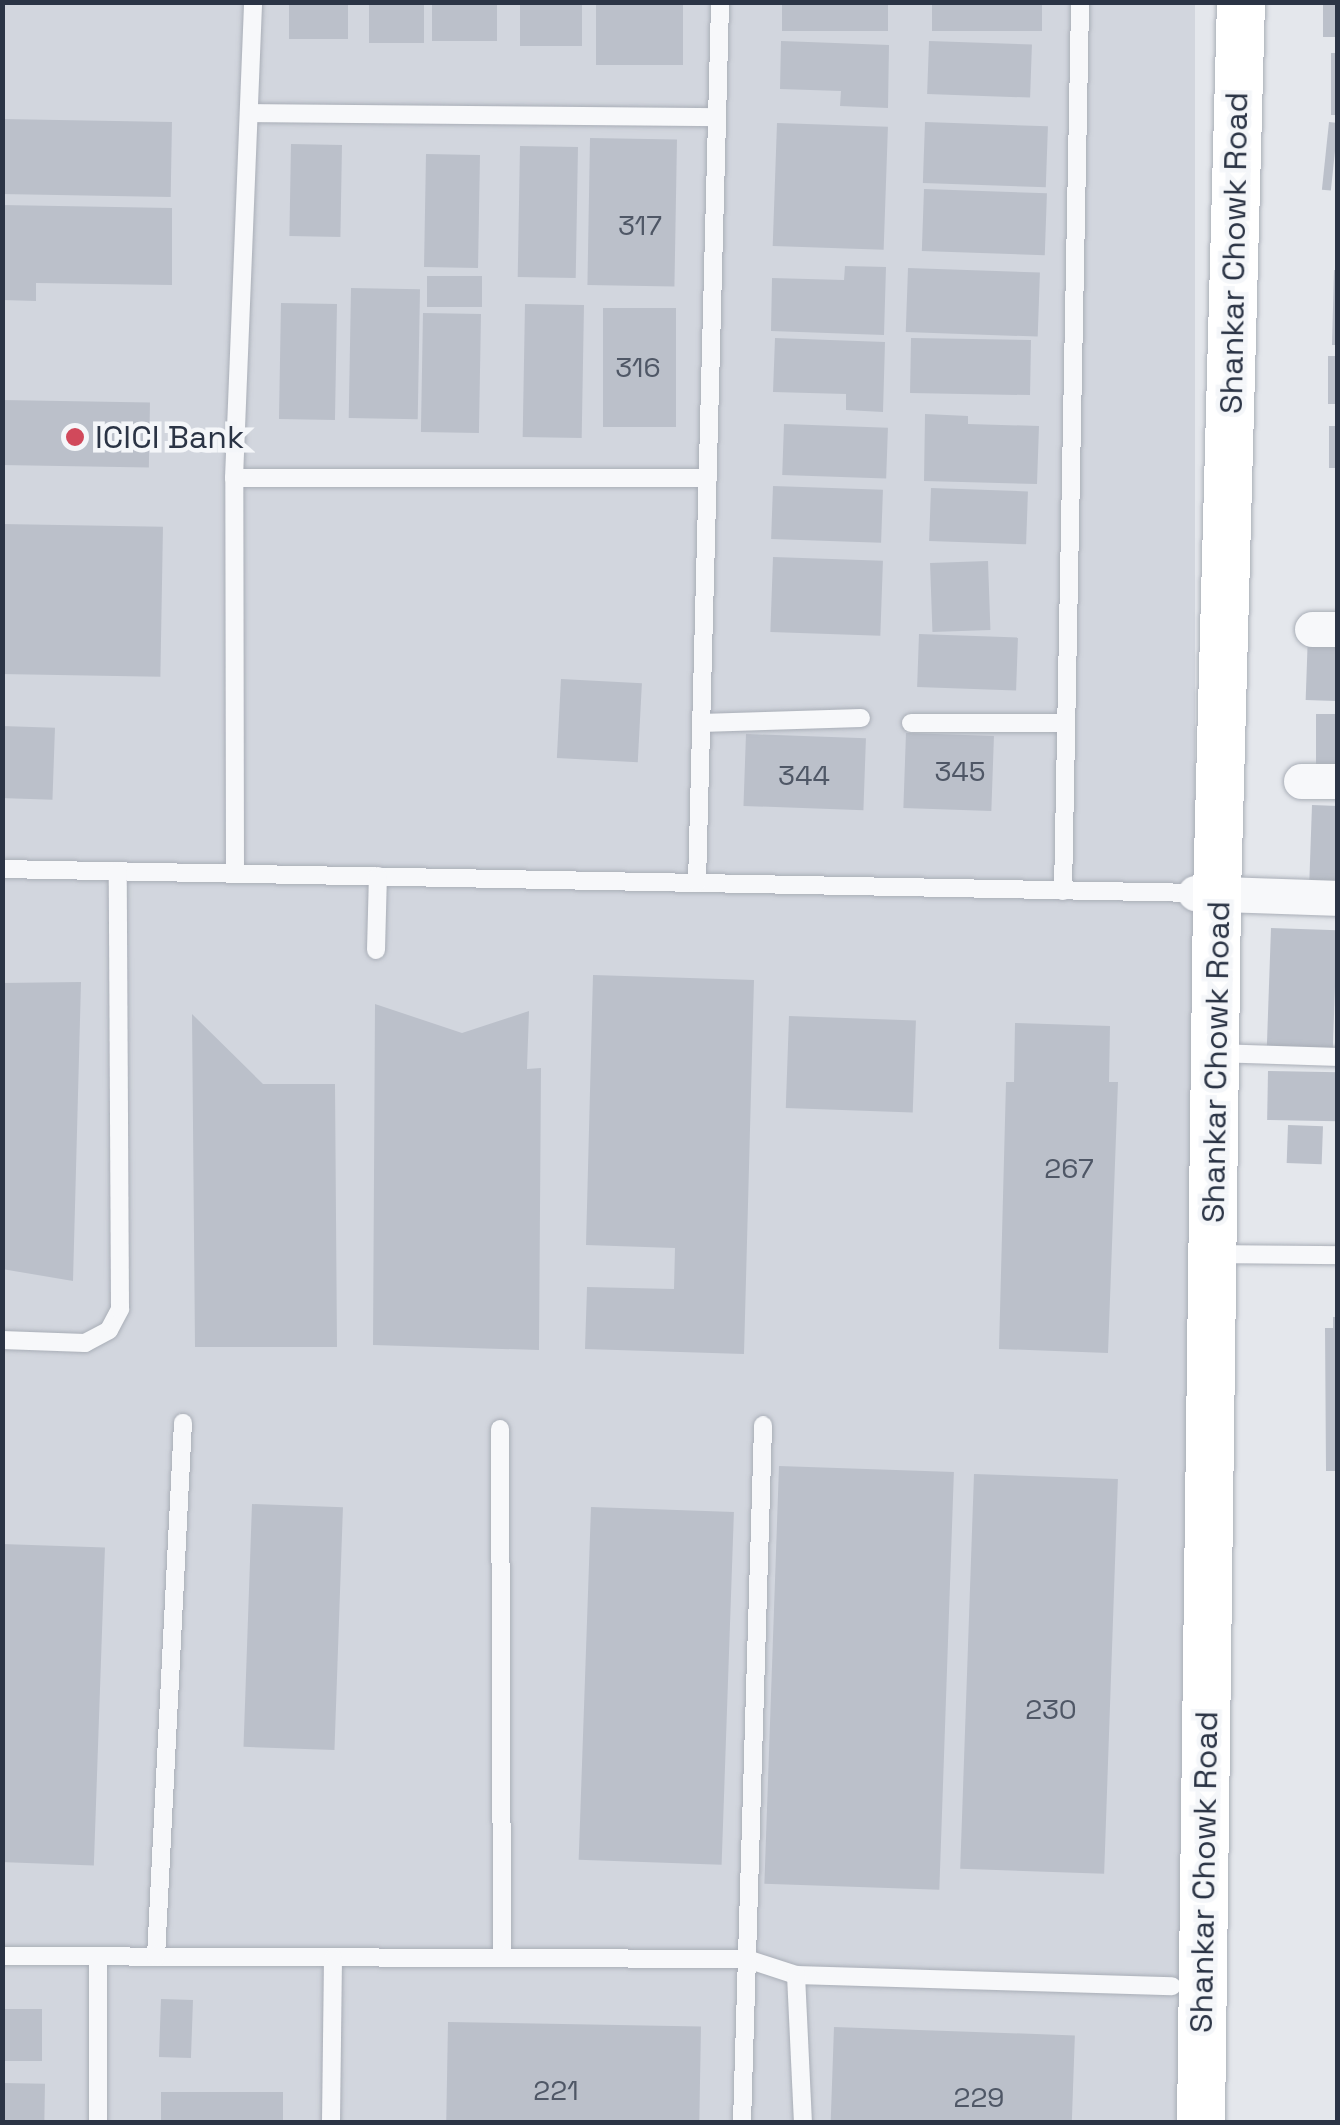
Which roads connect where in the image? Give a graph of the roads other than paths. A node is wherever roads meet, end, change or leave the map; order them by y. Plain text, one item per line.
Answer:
1 (253, 2) edge
2 (720, 2) edge
3 (1080, 2) edge
4 (1211, 2) edge
5 (1240, 2) edge
6 (250, 113) junction
7 (717, 116) junction
8 (234, 478) junction
9 (708, 478) junction
10 (861, 718) dead end
11 (702, 723) junction
12 (911, 723) dead end
13 (1066, 723) junction
14 (1301, 781) dead end
15 (1338, 781) edge
16 (2, 868) edge
17 (118, 871) junction
18 (235, 874) junction
19 (378, 876) junction
20 (698, 883) junction
21 (1063, 891) junction
22 (1206, 894) junction
23 (1338, 898) edge
24 (376, 950) dead end
25 (1216, 1053) junction
26 (1338, 1057) edge
27 (1214, 1254) junction
28 (1338, 1254) edge
29 (2, 1340) edge
30 (183, 1423) dead end
31 (762, 1425) dead end
32 (500, 1429) dead end
33 (2, 1956) edge
34 (98, 1957) junction
35 (156, 1957) junction
36 (333, 1958) junction
37 (502, 1958) junction
38 (747, 1959) junction
39 (796, 1975) junction
40 (1172, 1986) junction
41 (98, 2122) edge
42 (332, 2122) edge
43 (742, 2122) edge
44 (803, 2122) edge
45 (1170, 2122) edge
46 (1201, 2122) edge

1 - 6 lane
2 - 7 lane
3 - 13 lane
4 - 22 main road, Shankar Chowk Road
5 - 22 main road, Shankar Chowk Road
6 - 7 lane
6 - 8 lane
7 - 9 lane
8 - 9 lane
8 - 18 lane
9 - 11 lane
10 - 11 lane
11 - 20 lane
12 - 13 lane
13 - 21 lane
14 - 15 street
16 - 17 lane
17 - 18 lane
17 - 29 lane
18 - 19 lane
19 - 20 lane
19 - 24 lane
20 - 21 lane
21 - 22 lane
22 - 23 street
22 - 25 main road, Shankar Chowk Road
22 - 40 main road, Shankar Chowk Road
25 - 26 lane
25 - 27 main road, Shankar Chowk Road
27 - 28 lane
27 - 46 main road, Shankar Chowk Road
30 - 35 lane
31 - 38 lane
32 - 37 lane
33 - 34 lane
34 - 35 lane
34 - 41 lane
35 - 36 lane
36 - 37 lane
36 - 42 lane
37 - 38 lane
38 - 39 lane
38 - 43 lane
39 - 40 lane
39 - 44 lane
40 - 45 main road, Shankar Chowk Road

